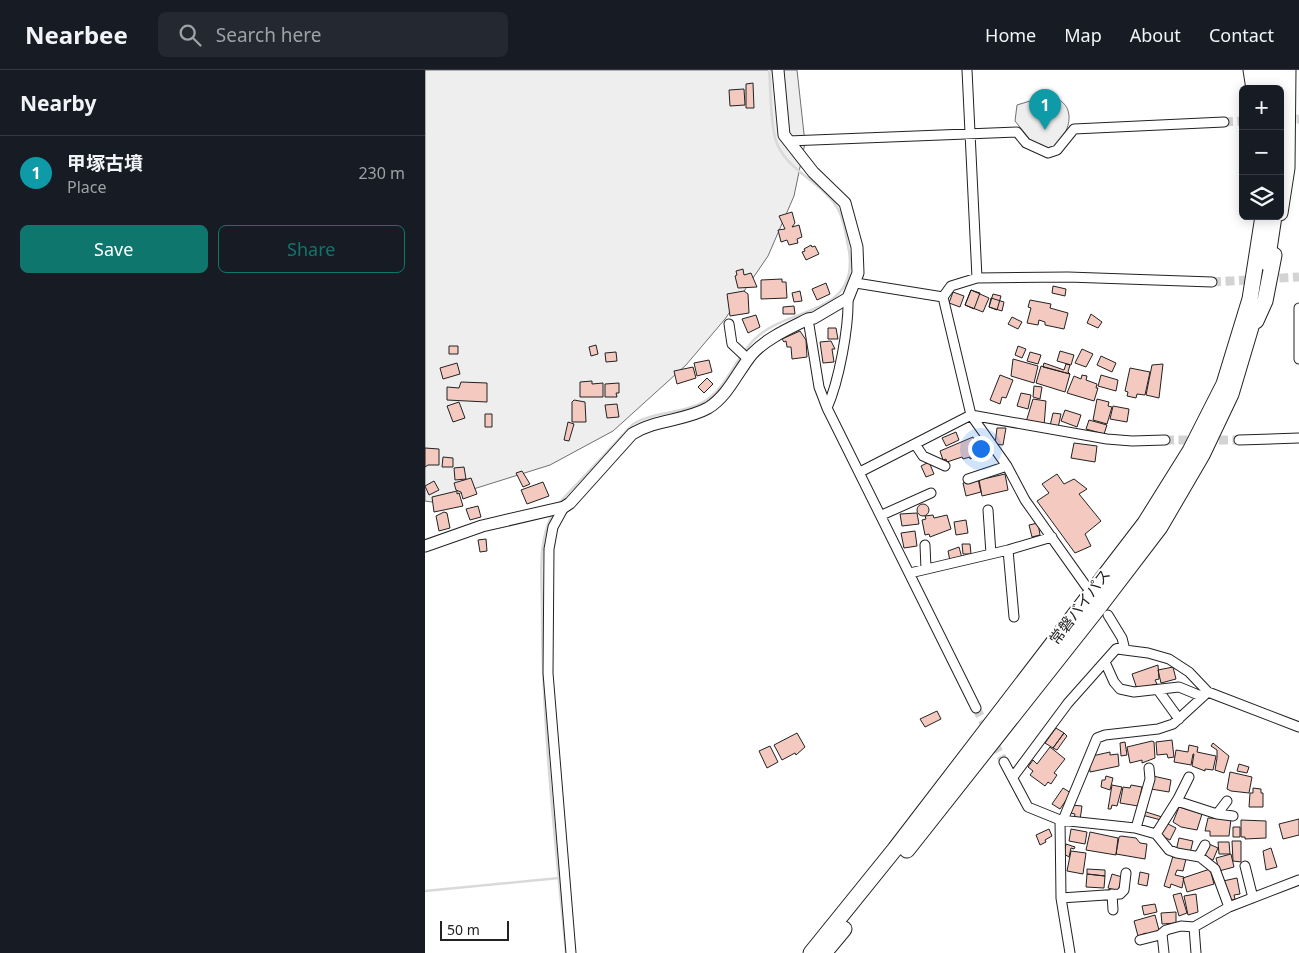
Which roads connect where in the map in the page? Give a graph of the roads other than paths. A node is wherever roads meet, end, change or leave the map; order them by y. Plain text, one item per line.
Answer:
1 (777, 70) edge
2 (967, 70) edge
3 (1251, 70) edge
4 (1265, 70) edge
5 (1277, 70) edge
6 (1288, 70) edge
7 (1253, 85) edge
8 (1267, 85) edge
9 (1278, 85) edge
10 (1224, 122) tunnel mouth
11 (971, 134) junction
12 (788, 141) junction
13 (1284, 188) edge
14 (1257, 220) edge
15 (1262, 220) edge
16 (1273, 220) edge
17 (1279, 220) edge
18 (977, 278) junction
19 (1212, 282) tunnel mouth
20 (856, 283) junction
21 (943, 297) junction
22 (848, 298) junction
23 (1249, 299) junction
24 (1299, 308) edge
25 (808, 319) junction
26 (729, 324) dead end
27 (1250, 334) junction
28 (744, 356) junction
29 (1299, 359) edge
30 (827, 408) junction
31 (971, 415) junction
32 (1299, 438) edge
33 (1165, 440) tunnel mouth
34 (1239, 440) tunnel mouth
35 (915, 444) junction
36 (945, 466) dead end
37 (1007, 466) junction
38 (860, 472) junction
39 (967, 479) dead end
40 (931, 494) dead end
41 (559, 508) junction
42 (988, 510) dead end
43 (882, 515) junction
44 (1052, 537) junction
45 (925, 545) dead end
46 (425, 546) edge
47 (1008, 550) junction
48 (991, 554) junction
49 (926, 569) junction
50 (910, 573) junction
51 (1087, 586) dead end
52 (1108, 615) dead end
53 (1014, 617) dead end
54 (1116, 649) junction
55 (1105, 662) junction
56 (1158, 690) junction
57 (1205, 694) junction
58 (976, 708) tunnel mouth
59 (1179, 718) junction
60 (1299, 727) edge
61 (1004, 762) tunnel mouth
62 (1149, 768) dead end
63 (1013, 777) junction
64 (1189, 777) dead end
65 (1177, 801) junction
66 (1227, 801) dead end
67 (1217, 814) junction
68 (1233, 816) dead end
69 (1061, 820) junction
70 (1136, 828) junction
71 (1156, 834) junction
72 (1205, 845) dead end
73 (1199, 856) junction
74 (1245, 866) dead end
75 (1126, 873) dead end
76 (1299, 880) edge
77 (1112, 894) junction
78 (1061, 898) junction
79 (1253, 898) junction
80 (1229, 907) junction
81 (1113, 910) dead end
82 (1194, 927) junction
83 (1161, 934) junction
84 (1140, 940) dead end
85 (571, 953) edge
86 (811, 953) edge
87 (825, 953) edge
88 (1070, 953) edge
89 (1164, 953) edge
90 (1196, 953) edge

1 - 12 street
2 - 11 street
3 - 7 highway
4 - 8 highway
5 - 9 highway
6 - 13 highway
10 - 11 street
11 - 12 street
11 - 18 street
12 - 20 street
14 - 23 highway
15 - 23 highway, 常磐バイパス
16 - 27 highway, 常磐バイパス
17 - 27 highway
18 - 19 street
18 - 21 street
20 - 21 street
20 - 22 street
21 - 31 street
22 - 25 street
22 - 30 street
23 - 86 highway, 常磐バイパス
24 - 29 street
25 - 28 street
25 - 30 street
26 - 28 street
27 - 87 highway, 常磐バイパス
28 - 41 street
30 - 38 street
31 - 33 street
31 - 35 street
31 - 37 street
32 - 34 street
35 - 36 street
35 - 38 street
37 - 39 street
37 - 44 street
38 - 43 street
40 - 43 street
41 - 46 street
41 - 85 street
42 - 48 street
43 - 50 street
44 - 47 street
44 - 51 street
45 - 49 street
47 - 48 street
47 - 53 street
48 - 49 street
49 - 50 street
50 - 58 street
52 - 54 street
54 - 55 street
54 - 57 street
55 - 56 street
55 - 63 street
56 - 57 street
56 - 59 street
57 - 59 street
57 - 60 street
59 - 69 street
61 - 63 street
62 - 70 street
63 - 69 street
64 - 65 street
65 - 67 street
65 - 71 street
66 - 67 street
67 - 68 street
69 - 70 street
69 - 78 street
70 - 71 street
71 - 73 street
72 - 73 street
73 - 80 street
74 - 79 street
75 - 77 street
76 - 79 street
77 - 78 street
77 - 81 street
78 - 88 street
79 - 80 street
80 - 82 street
82 - 83 street
82 - 90 street
83 - 84 street
83 - 89 street

